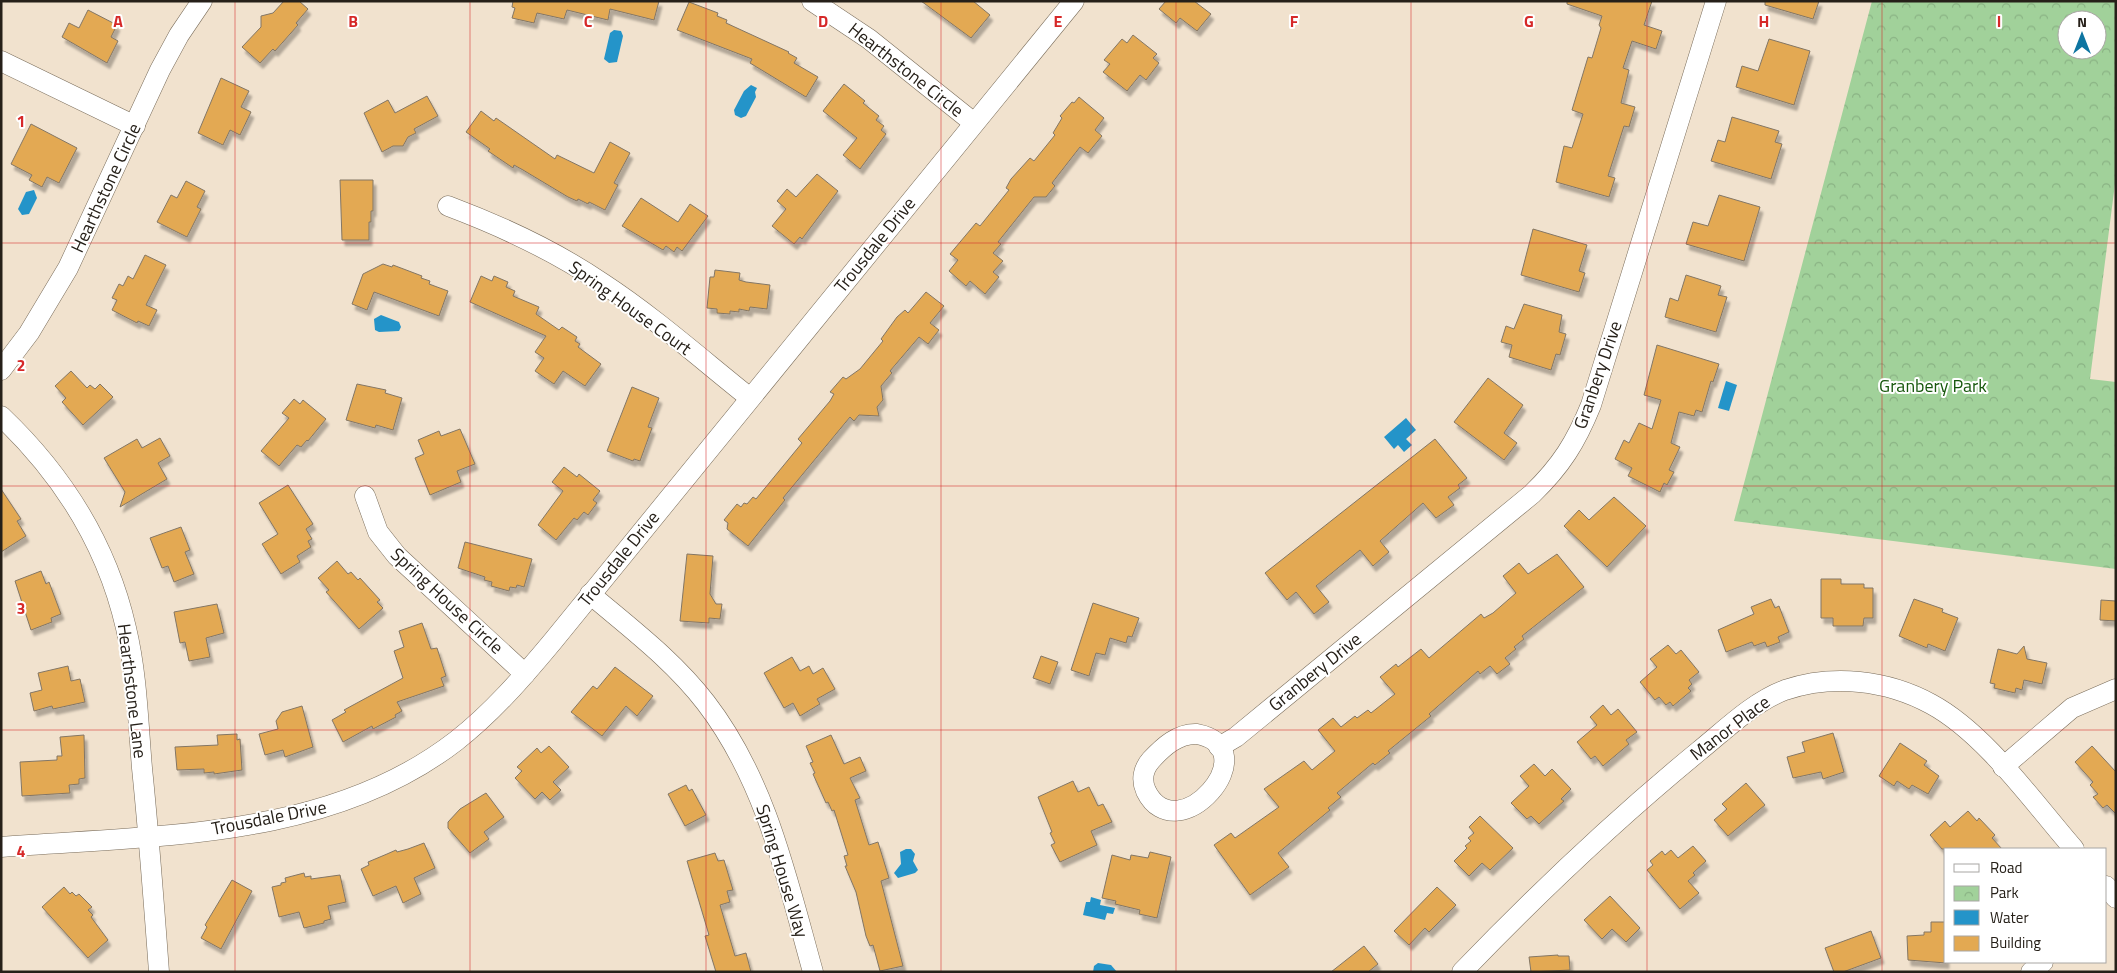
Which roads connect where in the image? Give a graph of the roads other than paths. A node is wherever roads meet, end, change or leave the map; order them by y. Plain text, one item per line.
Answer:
1 (202, 1) edge
2 (812, 1) edge
3 (1074, 1) edge
4 (1716, 1) edge
5 (1, 61) edge
6 (974, 123) junction
7 (135, 126) junction
8 (448, 206) dead end
9 (1, 370) edge
10 (750, 398) junction
11 (1, 416) edge
12 (365, 496) dead end
13 (590, 594) junction
14 (525, 674) junction
15 (2116, 689) edge
16 (1219, 747) dead end
17 (2003, 767) junction
18 (149, 835) junction
19 (1, 847) edge
20 (2073, 848) edge
21 (2107, 887) edge
22 (2116, 898) edge
23 (2042, 963) edge
24 (159, 972) edge
25 (813, 972) edge
26 (1462, 972) edge
27 (2031, 972) edge

1 - 7 street, Hearthstone Circle
2 - 6 street, Hearthstone Circle
3 - 6 street, Trousdale Drive
4 - 16 street, Granbery Drive
5 - 7 street
6 - 10 street, Trousdale Drive
7 - 9 street, Hearthstone Circle
8 - 10 street, Spring House Court
10 - 13 street, Trousdale Drive
11 - 18 street, Hearthstone Lane
12 - 14 street, Spring House Circle
13 - 14 street, Trousdale Drive
13 - 25 street, Spring House Way
14 - 18 street, Trousdale Drive
15 - 17 street
17 - 20 street, Manor Place
17 - 26 street, Manor Place
18 - 19 street, Trousdale Drive
18 - 24 street, Hearthstone Lane
21 - 22 street
23 - 27 street

